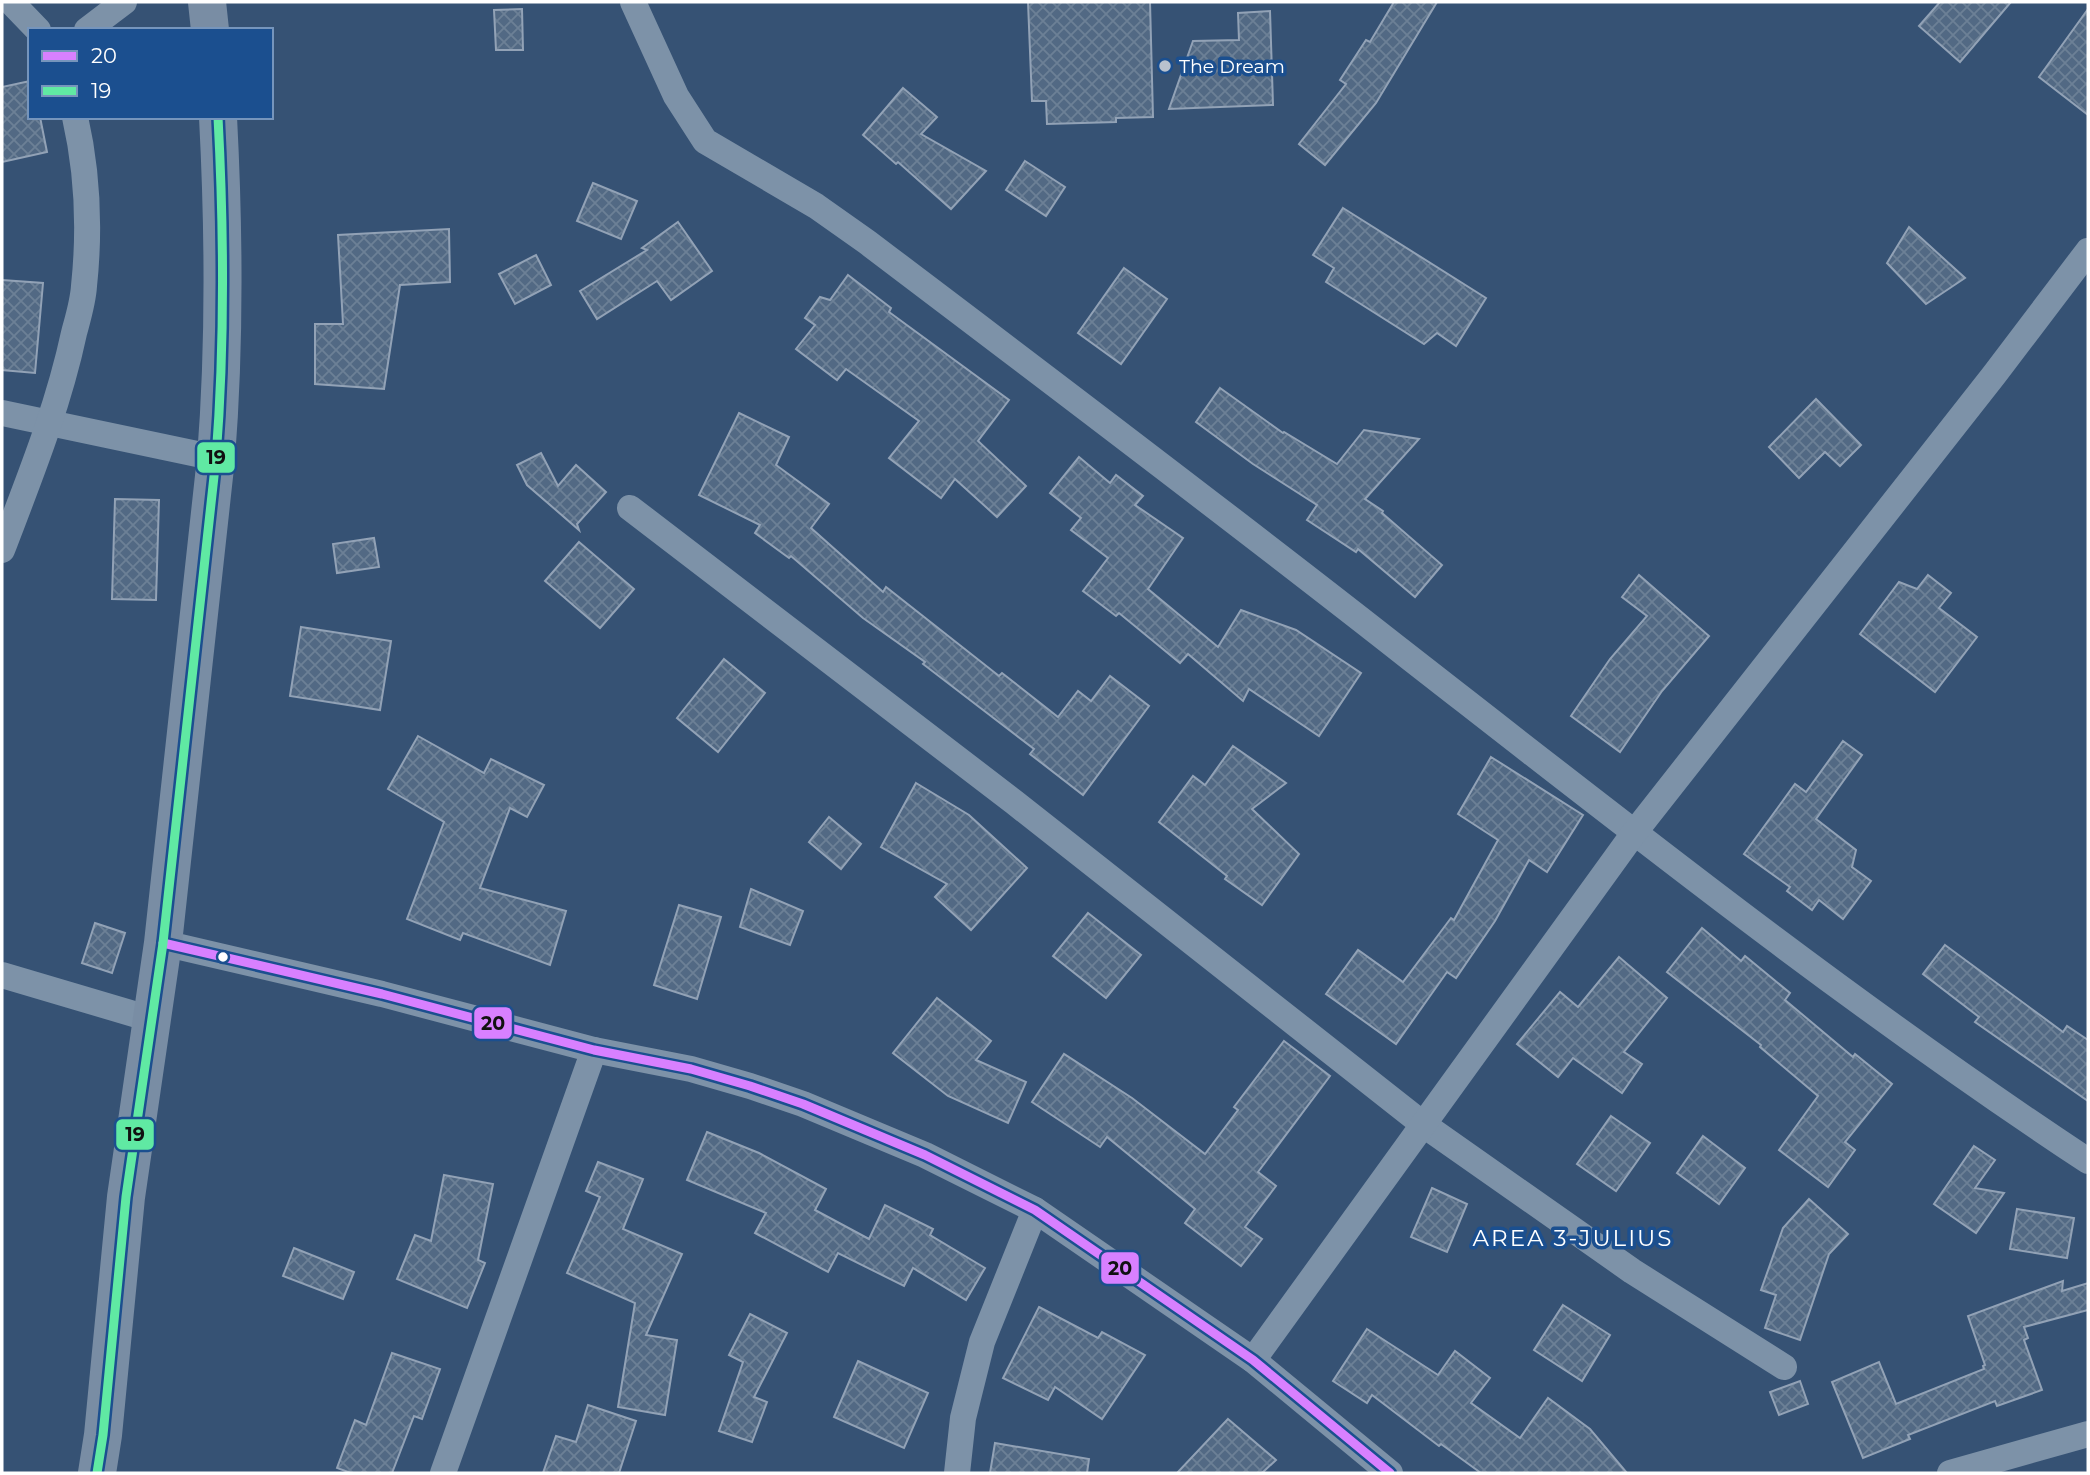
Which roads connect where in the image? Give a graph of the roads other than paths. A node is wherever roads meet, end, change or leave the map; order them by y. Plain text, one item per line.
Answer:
1 (10, 2) edge
2 (124, 2) edge
3 (207, 2) edge
4 (634, 2) edge
5 (36, 28) edge
6 (90, 28) edge
7 (210, 28) edge
8 (75, 119) edge
9 (218, 119) edge
10 (2088, 251) edge
11 (2, 413) edge
12 (49, 422) junction
13 (216, 458) junction
14 (630, 508) dead end
15 (2, 550) edge
16 (1634, 833) junction
17 (163, 943) junction
18 (2, 975) edge
19 (154, 1020) junction
20 (594, 1050) junction
21 (1424, 1125) junction
22 (2088, 1161) edge
23 (1034, 1210) junction
24 (1253, 1360) junction
25 (1784, 1367) dead end
26 (2088, 1434) edge
27 (96, 1473) edge
28 (443, 1473) edge
29 (957, 1473) edge
30 (1390, 1473) edge
31 (1950, 1473) edge

1 - 5 street
2 - 6 street
3 - 7 main road
4 - 16 street
8 - 12 street
9 - 13 main road
10 - 16 street
11 - 12 street
12 - 13 street
12 - 15 street
13 - 17 main road
14 - 21 street
16 - 21 street
16 - 22 street
17 - 19 main road
17 - 20 street
18 - 19 street
19 - 27 main road
20 - 23 street
20 - 28 street
21 - 24 street
21 - 25 street
23 - 24 street
23 - 29 street
24 - 30 street
26 - 31 street

